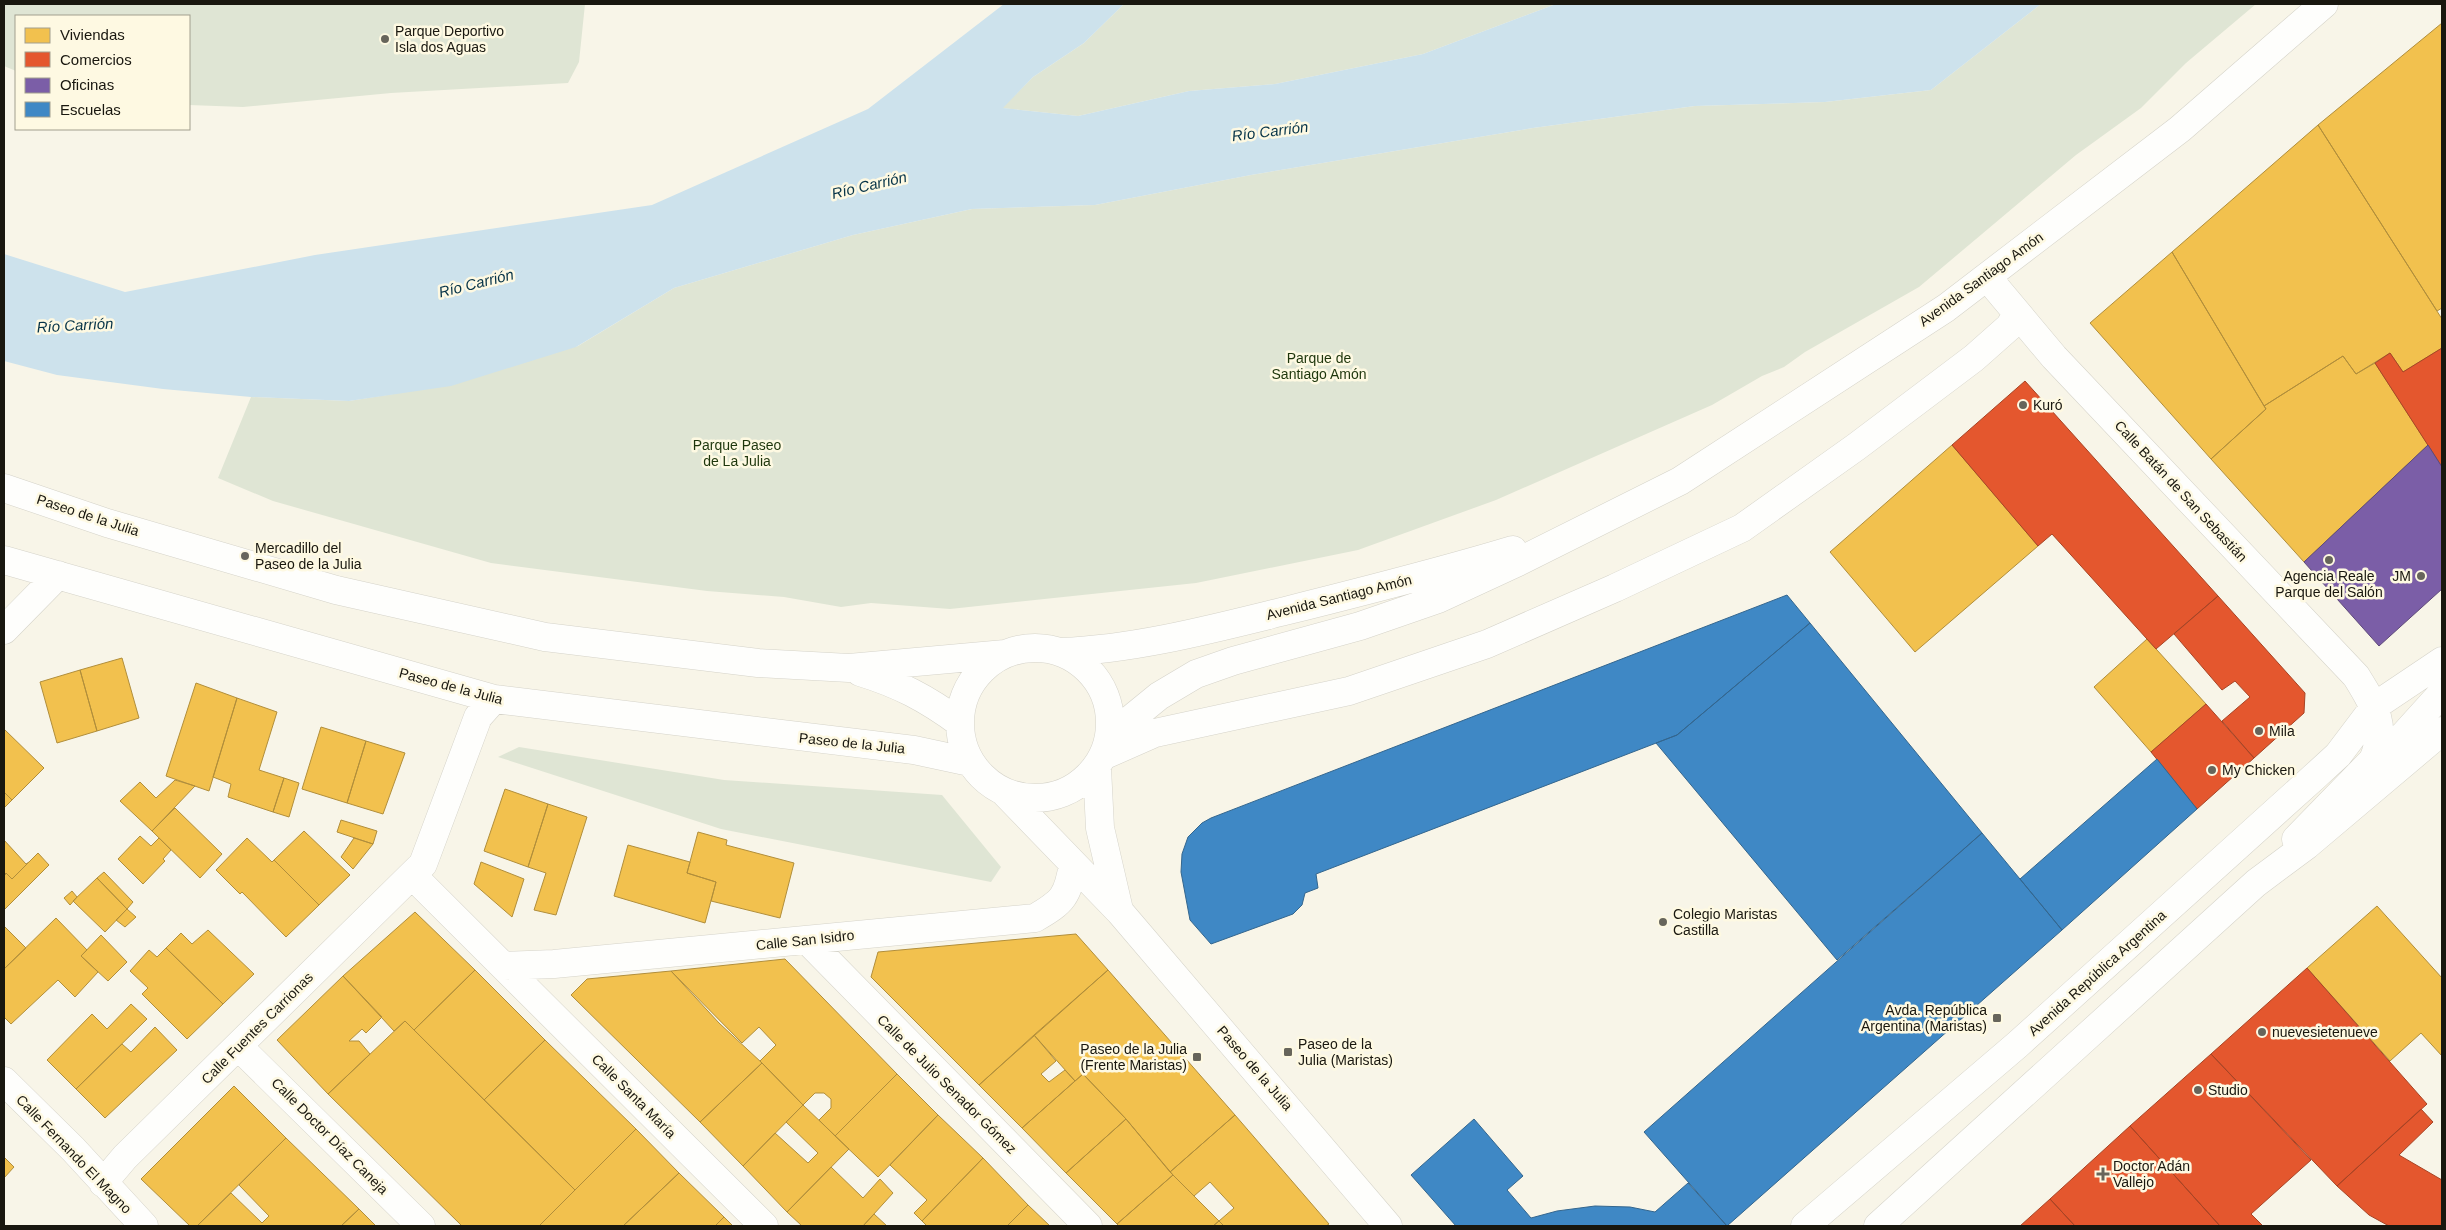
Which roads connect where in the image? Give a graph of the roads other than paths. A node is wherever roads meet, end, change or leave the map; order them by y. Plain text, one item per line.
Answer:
1 (2324, 4) edge
2 (1987, 276) junction
3 (2017, 315) junction
4 (4, 488) edge
5 (1610, 515) junction
6 (4, 560) edge
7 (58, 575) junction
8 (4, 630) edge
9 (1061, 652) junction
10 (1005, 654) junction
11 (2442, 661) edge
12 (848, 668) junction
13 (2442, 693) edge
14 (494, 699) junction
15 (2375, 706) junction
16 (960, 723) junction
17 (2442, 731) edge
18 (1104, 753) junction
19 (2373, 760) junction
20 (970, 762) junction
21 (1004, 793) junction
22 (1073, 864) junction
23 (412, 875) junction
24 (2256, 883) junction
25 (1120, 912) junction
26 (807, 940) junction
27 (504, 966) junction
28 (238, 1046) junction
29 (4, 1082) edge
30 (102, 1183) junction
31 (144, 1226) edge
32 (421, 1226) edge
33 (764, 1226) edge
34 (1088, 1226) edge
35 (1388, 1226) edge
36 (1804, 1226) edge
37 (1878, 1226) edge

1 - 2 street, Avenida Santiago Amón
2 - 3 street, Calle Batán de San Sebastián
2 - 5 street, Avenida Santiago Amón
3 - 15 street, Calle Batán de San Sebastián
3 - 18 street
4 - 12 street, Paseo de la Julia
5 - 9 street, Avenida Santiago Amón
5 - 18 street, Avenida Santiago Amón
6 - 7 street, Paseo de la Julia
7 - 8 street
7 - 14 street, Paseo de la Julia
9 - 10 street
9 - 18 street
10 - 12 street, Paseo de la Julia
10 - 16 street
11 - 15 street, Avenida República Argentina
12 - 16 street, Paseo de la Julia
13 - 19 street
14 - 20 street, Paseo de la Julia
14 - 23 street, Calle Fuentes Carrionas
15 - 19 street
15 - 36 street, Avenida República Argentina
16 - 20 street
17 - 24 street
18 - 21 street
18 - 25 street, Paseo de la Julia
19 - 24 street
20 - 21 street
21 - 22 street, Paseo de la Julia
22 - 25 street, Paseo de la Julia
22 - 26 street, Calle San Isidro
23 - 27 street, Calle Santa María
23 - 28 street, Calle Fuentes Carrionas
24 - 37 street
25 - 35 street, Paseo de la Julia
26 - 27 street, Calle San Isidro
26 - 34 street, Calle de Julio Senador Gómez
27 - 33 street, Calle Santa María
28 - 30 street, Calle Fuentes Carrionas
28 - 32 street, Calle Doctor Díaz Caneja
29 - 30 street, Calle Fernando El Magno
30 - 31 street, Calle Fernando El Magno

